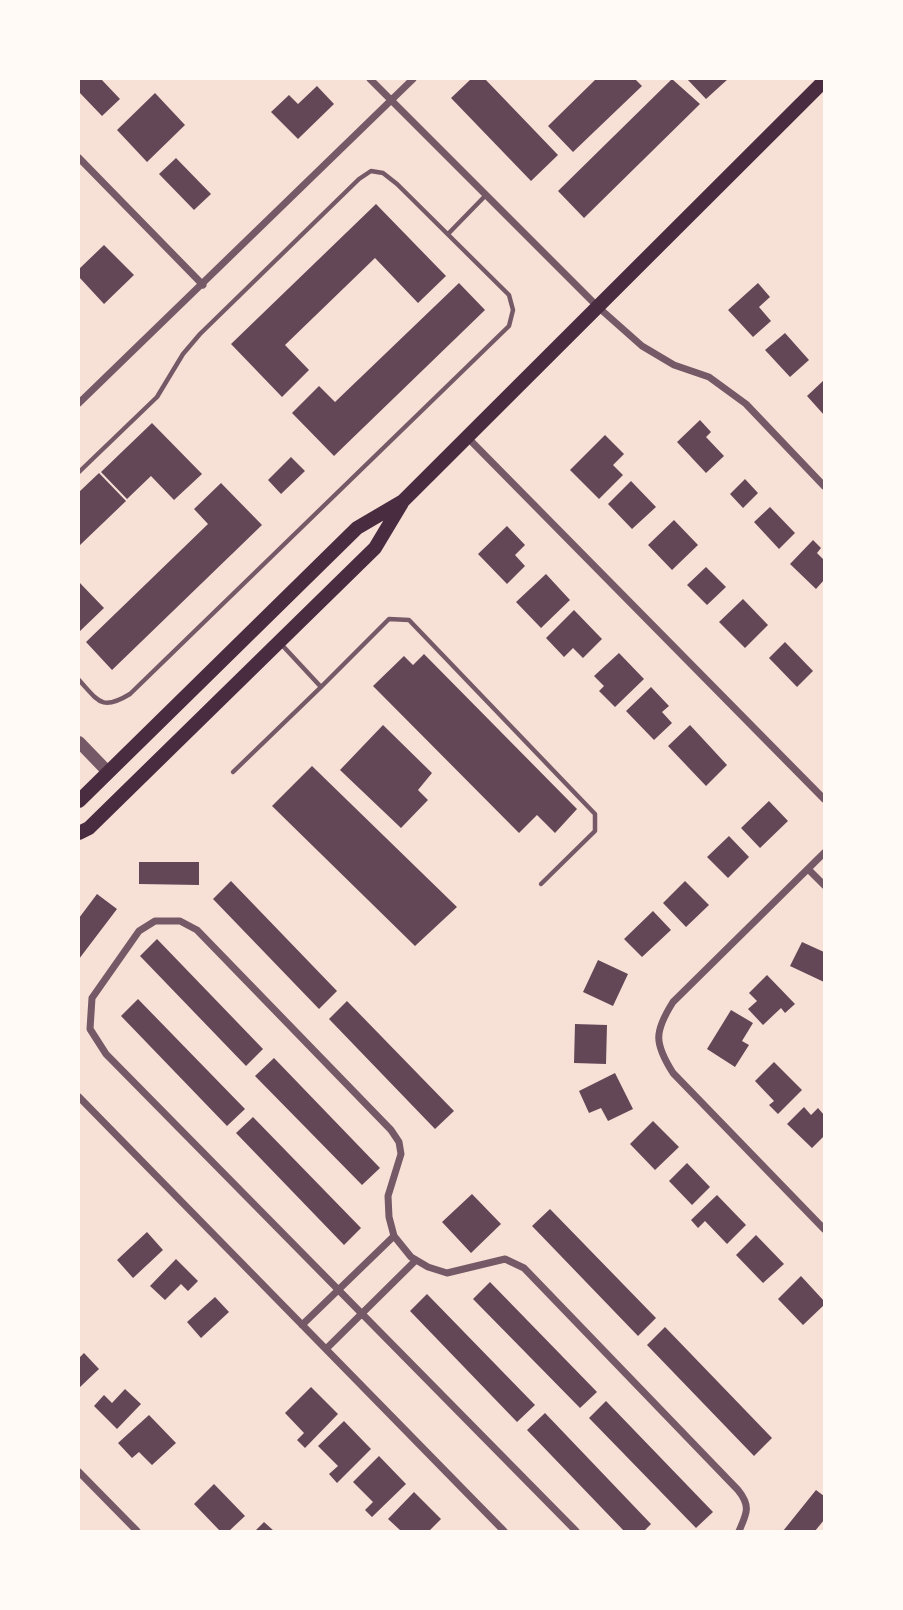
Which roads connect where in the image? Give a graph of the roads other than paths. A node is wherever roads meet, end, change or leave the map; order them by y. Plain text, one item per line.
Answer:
1 (370, 79) edge
2 (413, 79) edge
3 (824, 81) edge
4 (391, 100) junction
5 (79, 158) edge
6 (486, 195) junction
7 (448, 234) junction
8 (202, 285) junction
9 (598, 307) junction
10 (79, 403) edge
11 (468, 438) junction
12 (79, 472) edge
13 (824, 486) edge
14 (402, 501) junction
15 (279, 642) junction
16 (79, 680) edge
17 (321, 687) junction
18 (79, 742) edge
19 (108, 772) junction
20 (233, 772) dead end
21 (824, 799) edge
22 (79, 802) edge
23 (79, 833) edge
24 (824, 853) edge
25 (808, 869) junction
26 (541, 884) dead end
27 (824, 885) edge
28 (79, 1097) edge
29 (824, 1229) edge
30 (394, 1236) junction
31 (416, 1260) junction
32 (339, 1289) junction
33 (362, 1312) junction
34 (302, 1325) junction
35 (326, 1349) junction
36 (79, 1472) edge
37 (137, 1531) edge
38 (504, 1531) edge
39 (576, 1531) edge
40 (739, 1531) edge

1 - 4 street
2 - 4 street
3 - 9 main road
4 - 6 street
4 - 8 street
5 - 8 street
6 - 7 lane
6 - 9 street
7 - 12 lane
7 - 16 lane
8 - 10 street
9 - 11 main road
9 - 13 street
11 - 14 main road
11 - 21 street
14 - 15 main road
14 - 19 main road
15 - 17 lane
15 - 23 main road
17 - 20 lane
17 - 26 lane
18 - 19 street
19 - 22 main road
24 - 25 street
25 - 27 street
25 - 29 street
28 - 34 street
30 - 31 street
30 - 32 street
30 - 32 street
31 - 33 street
31 - 40 street
32 - 33 street
32 - 34 street
33 - 35 street
33 - 39 street
34 - 35 street
35 - 38 street
36 - 37 street

